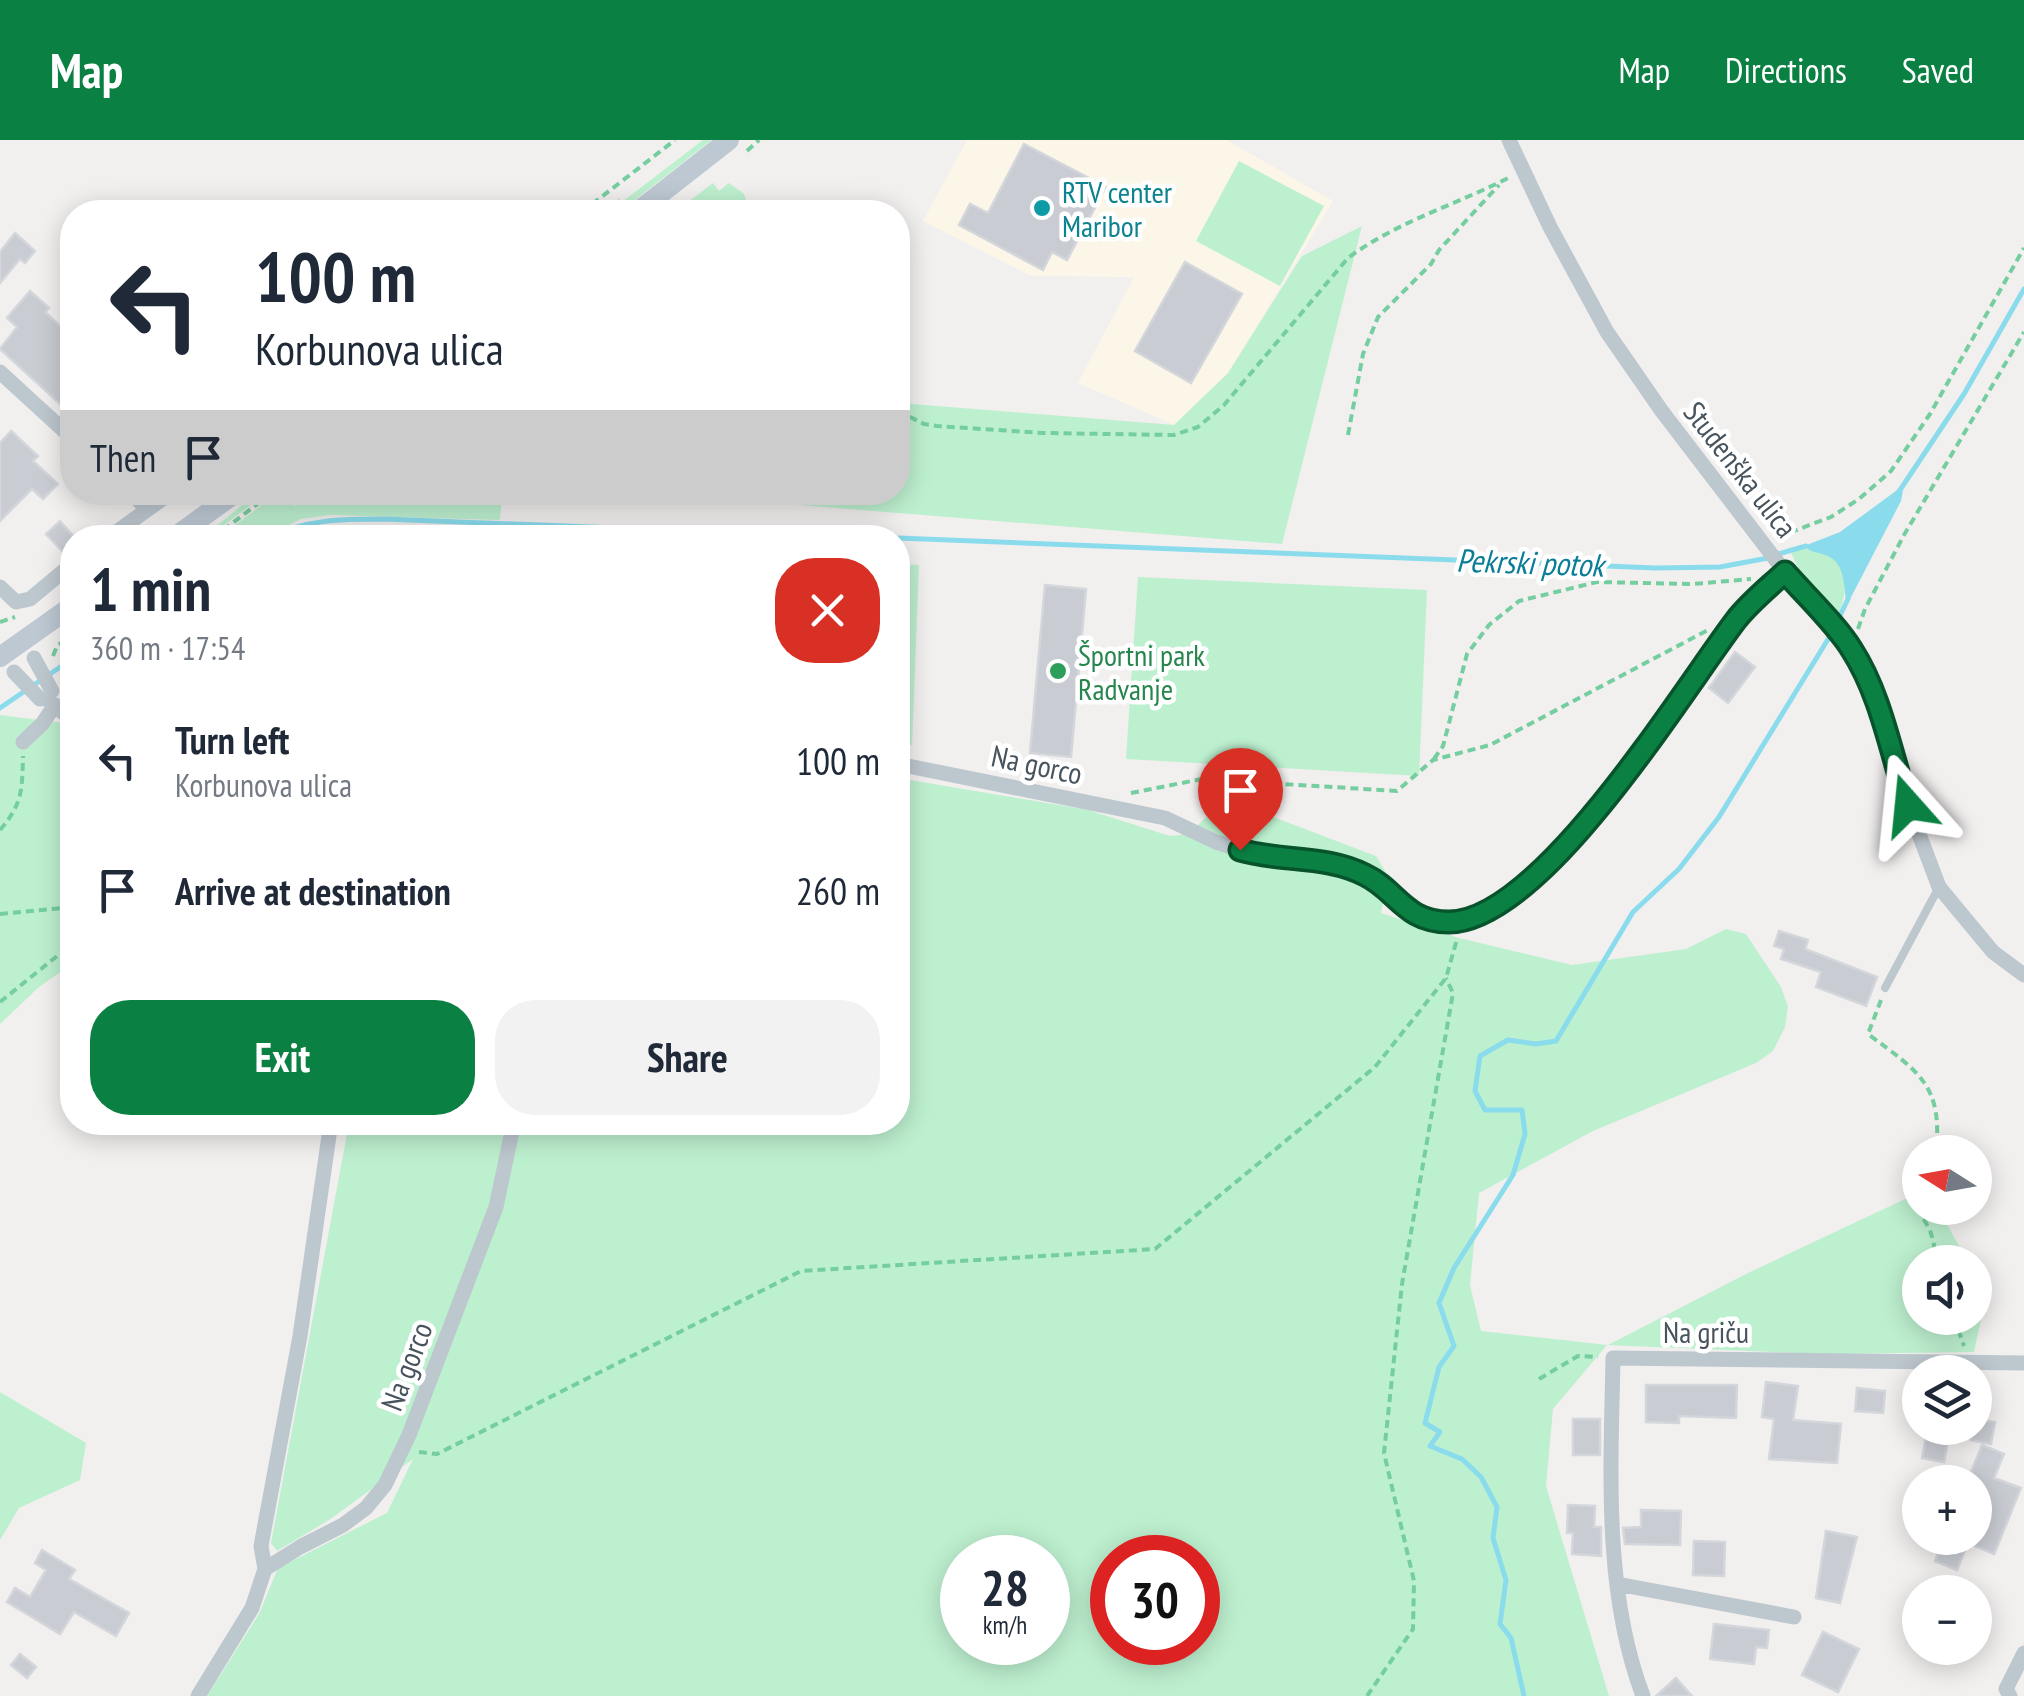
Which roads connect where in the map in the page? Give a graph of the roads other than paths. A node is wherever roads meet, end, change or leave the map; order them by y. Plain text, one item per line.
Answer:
1 (729, 140) edge
2 (1509, 140) edge
3 (652, 200) edge
4 (0, 372) edge
5 (60, 427) edge
6 (143, 505) edge
7 (153, 505) edge
8 (220, 505) edge
9 (147, 509) junction
10 (125, 525) edge
11 (191, 525) edge
12 (1780, 572) junction
13 (60, 574) edge
14 (0, 586) edge
15 (60, 618) edge
16 (29, 649) junction
17 (4, 660) edge
18 (50, 699) junction
19 (60, 709) edge
20 (23, 742) road end
21 (910, 766) edge
22 (1939, 887) junction
23 (2024, 974) edge
24 (1886, 988) road end
25 (330, 1135) edge
26 (511, 1135) edge
27 (2024, 1364) edge
28 (265, 1570) junction
29 (1617, 1584) junction
30 (1794, 1617) dead end
31 (2024, 1652) edge
32 (198, 1696) edge
33 (1643, 1696) edge
34 (2010, 1696) edge

1 - 3 main road
2 - 12 street, Studenška ulica
4 - 5 street
6 - 9 street
7 - 9 street
8 - 11 main road
9 - 10 street
12 - 21 street, Na gorco
12 - 22 street, Studenška ulica
13 - 14 street
15 - 16 main road
16 - 17 main road
16 - 18 street, bridge
17 - 18 street, bridge
18 - 19 street
18 - 20 street
22 - 23 street, Studenška ulica
22 - 24 lane
25 - 28 street
26 - 28 street, Na gorco
27 - 29 street, Na griču
28 - 32 street
29 - 30 street
29 - 33 street
31 - 34 street

